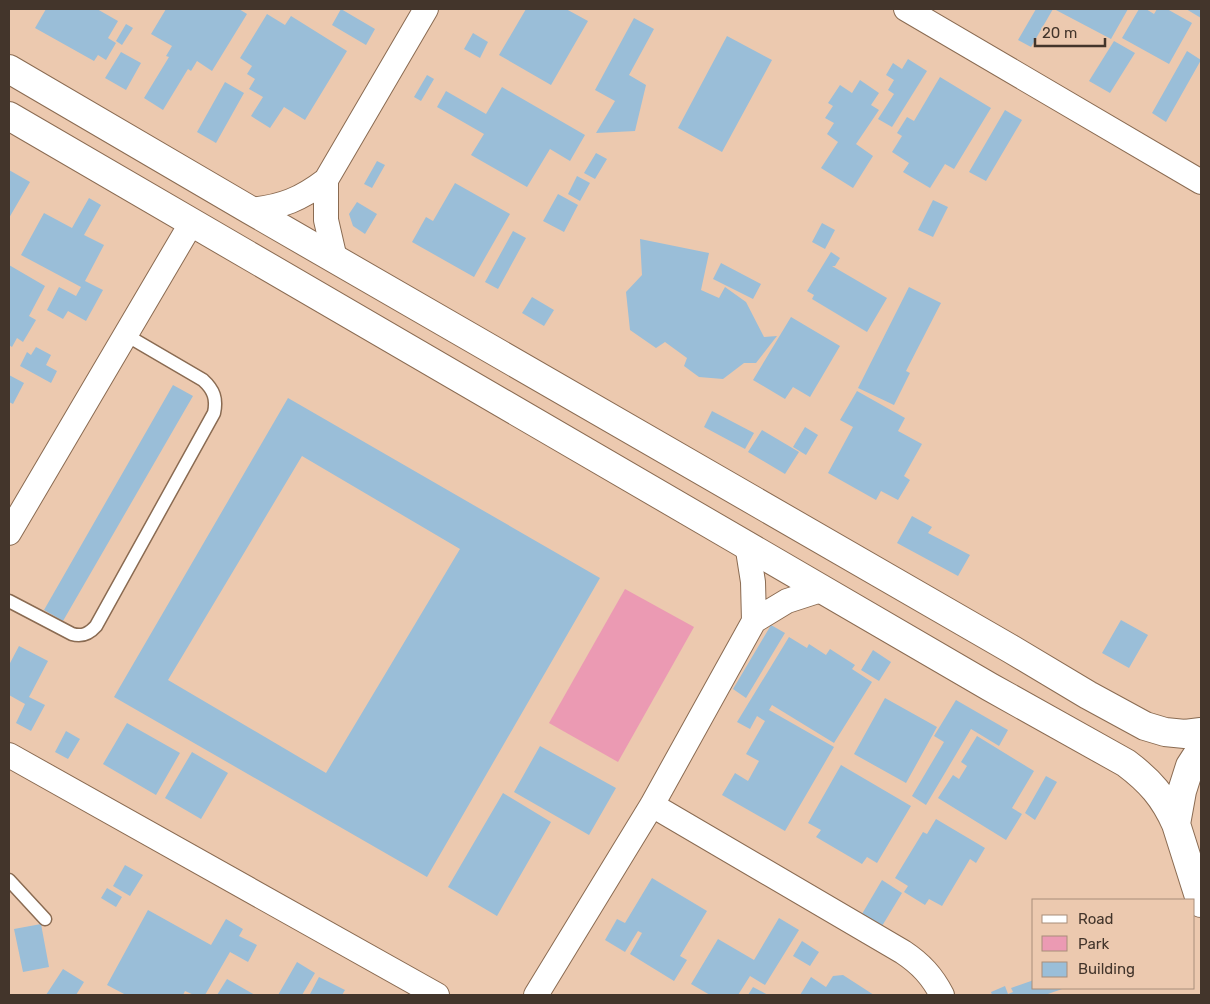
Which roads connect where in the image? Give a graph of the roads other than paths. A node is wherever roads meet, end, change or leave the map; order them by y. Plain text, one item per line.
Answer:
1 (426, 9) edge
2 (906, 9) edge
3 (9, 68) edge
4 (9, 116) edge
5 (326, 180) junction
6 (1201, 182) edge
7 (250, 210) junction
8 (192, 222) junction
9 (335, 259) junction
10 (126, 335) junction
11 (9, 533) edge
12 (747, 544) junction
13 (824, 589) junction
14 (9, 601) edge
15 (754, 621) junction
16 (990, 687) junction
17 (1088, 695) junction
18 (1201, 732) edge
19 (1201, 749) edge
20 (9, 755) edge
21 (652, 804) junction
22 (1176, 824) junction
23 (1196, 870) edge
24 (9, 880) edge
25 (1201, 903) edge
26 (45, 919) dead end
27 (436, 995) edge
28 (536, 995) edge
29 (942, 995) edge

1 - 5 street
2 - 6 street
3 - 7 street
4 - 8 street
5 - 7 street
5 - 9 street
7 - 9 street
8 - 10 street
8 - 12 street
9 - 17 street
10 - 11 street
10 - 14 lane
12 - 13 street
12 - 15 street
13 - 15 street
13 - 16 street
15 - 21 street
16 - 17 street
16 - 22 street
17 - 18 street
19 - 22 street
20 - 27 street
21 - 28 street
21 - 29 street
22 - 23 street
23 - 25 street
24 - 26 lane

